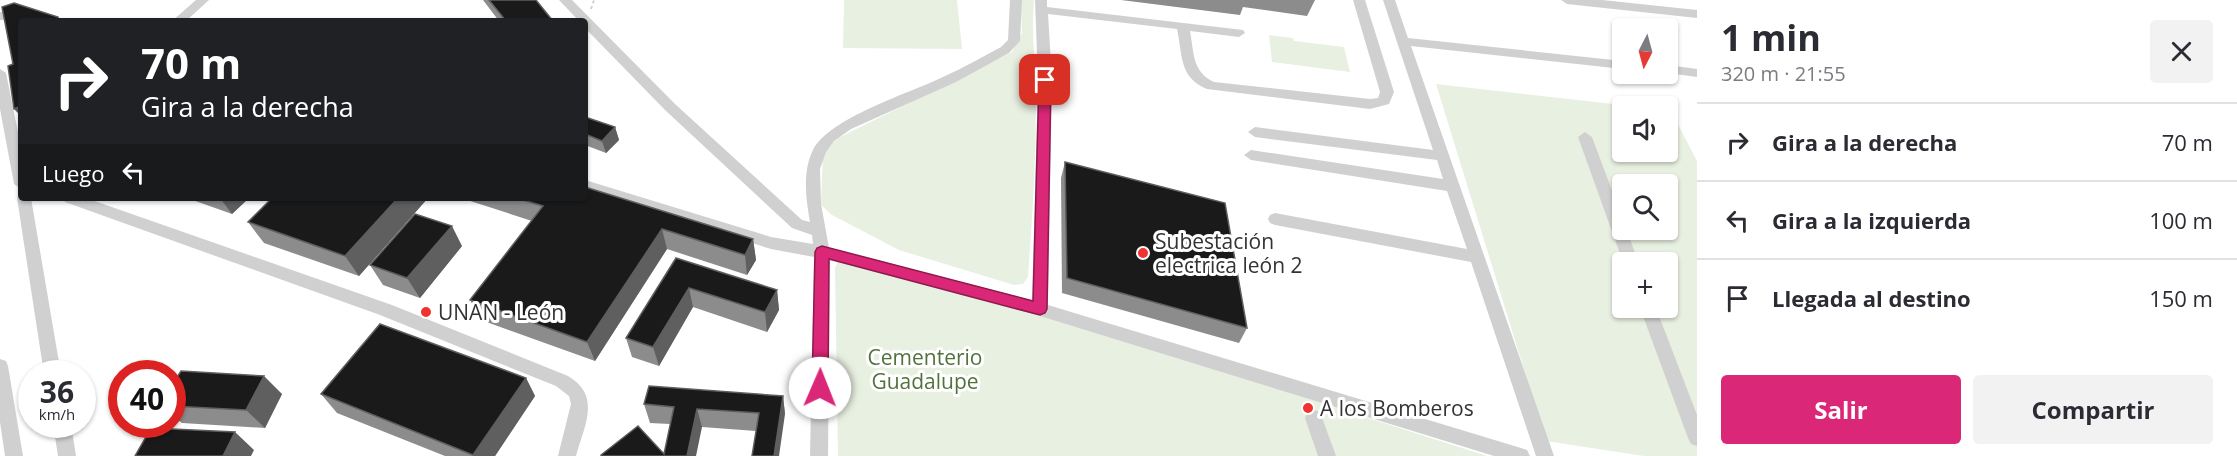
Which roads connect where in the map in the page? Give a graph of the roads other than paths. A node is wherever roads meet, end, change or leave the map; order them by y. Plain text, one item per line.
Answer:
1 (203, 0) edge
2 (565, 0) edge
3 (1016, 0) edge
4 (1359, 0) edge
5 (1389, 0) edge
6 (1567, 0) edge
7 (1041, 5) edge
8 (1697, 14) edge
9 (0, 16) edge
10 (34, 18) edge
11 (182, 18) edge
12 (583, 18) edge
13 (588, 23) edge
14 (1183, 27) junction
15 (1239, 33) dead end
16 (1402, 42) junction
17 (1612, 64) edge
18 (1678, 70) edge
19 (1697, 72) edge
20 (0, 74) edge
21 (1255, 132) dead end
22 (1585, 137) dead end
23 (1251, 155) dead end
24 (1442, 156) junction
25 (18, 168) edge
26 (588, 186) edge
27 (1452, 186) junction
28 (24, 201) edge
29 (78, 201) edge
30 (1275, 219) dead end
31 (818, 231) junction
32 (822, 252) junction
33 (1627, 252) edge
34 (1477, 257) junction
35 (1040, 309) junction
36 (1652, 318) edge
37 (51, 360) edge
38 (0, 366) edge
39 (3, 409) edge
40 (1314, 418) dead end
41 (64, 438) edge
42 (1697, 438) edge
43 (14, 456) edge
44 (67, 456) edge
45 (567, 456) edge
46 (819, 456) edge
47 (1327, 456) edge
48 (1521, 456) edge
49 (1545, 456) edge

1 - 11 street
2 - 12 street
3 - 31 street
4 - 14 street
5 - 16 street
6 - 8 street
7 - 14 street
7 - 35 street
9 - 10 street
13 - 31 street
14 - 15 street
16 - 17 street
16 - 24 street
18 - 19 street
20 - 25 street
21 - 24 street
22 - 33 street
23 - 27 street
24 - 27 street
26 - 32 street
27 - 34 street
28 - 37 street
29 - 45 street
30 - 34 street
31 - 32 street
32 - 35 street
32 - 46 street
34 - 49 street
35 - 48 street
36 - 42 street
38 - 39 street
39 - 43 street
40 - 47 street
41 - 44 street

